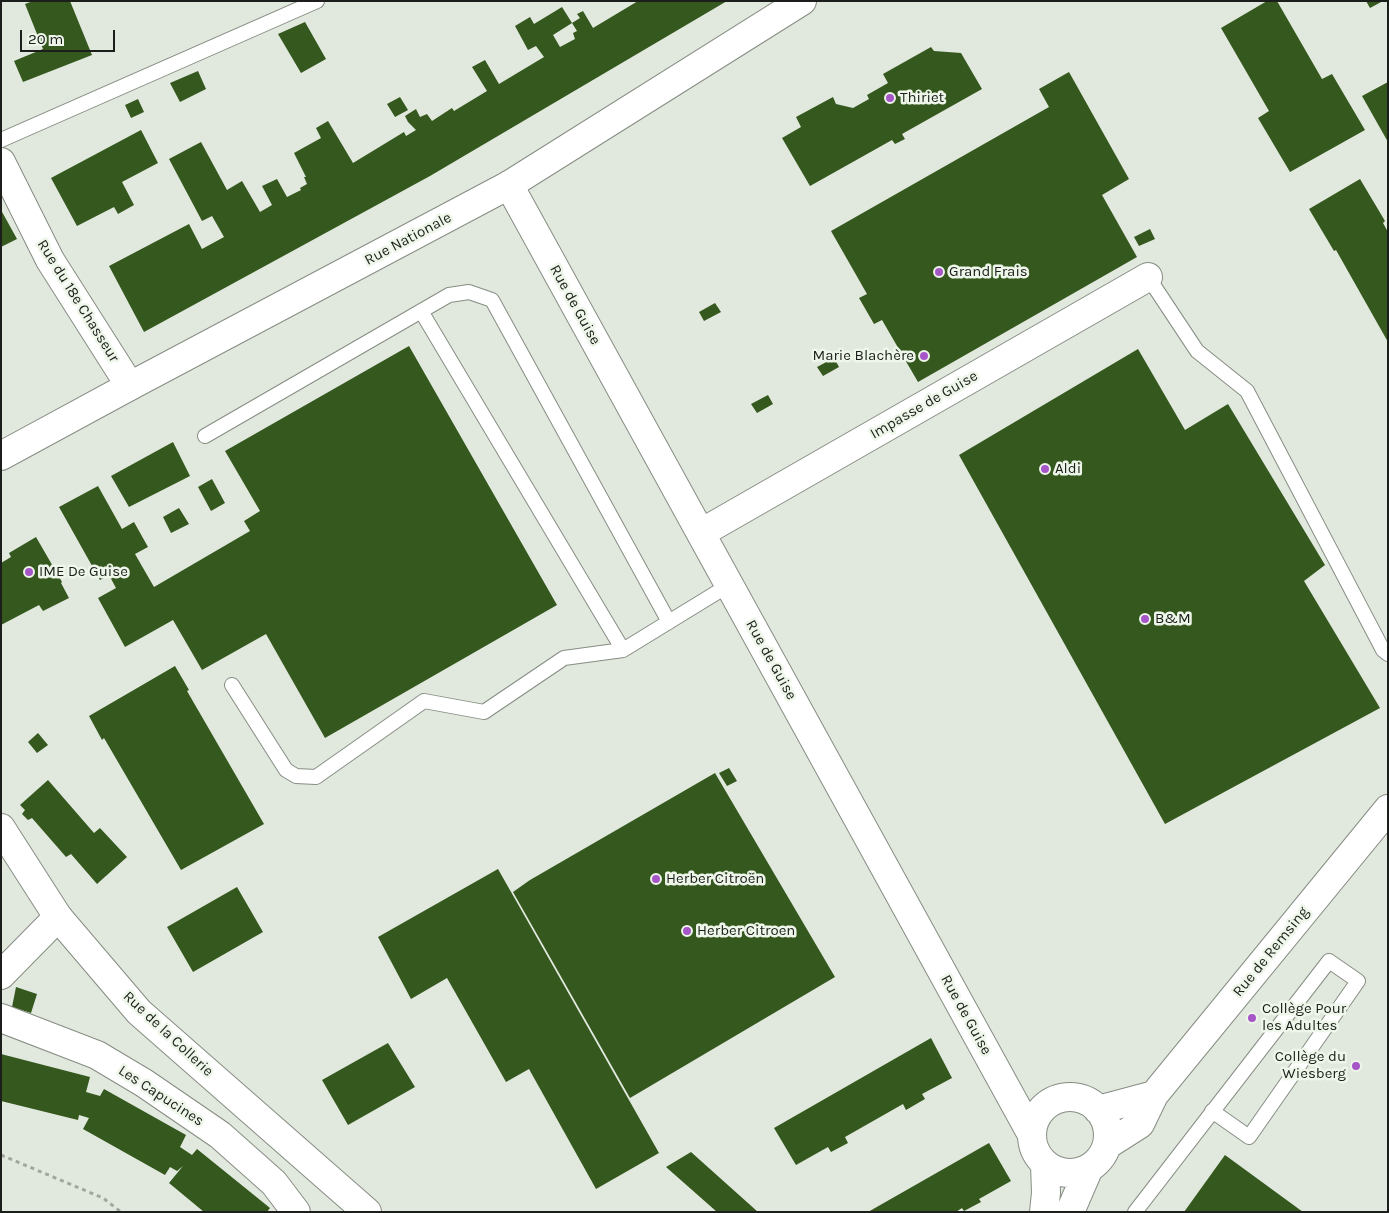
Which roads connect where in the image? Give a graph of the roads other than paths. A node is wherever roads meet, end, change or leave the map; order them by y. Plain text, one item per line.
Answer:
1 (317, 1) edge
2 (802, 1) edge
3 (1, 140) edge
4 (1, 162) edge
5 (509, 185) junction
6 (1148, 277) joint
7 (421, 311) junction
8 (130, 386) junction
9 (205, 436) dead end
10 (1, 456) edge
11 (701, 533) junction
12 (729, 585) junction
13 (668, 622) junction
14 (623, 650) junction
15 (1388, 654) edge
16 (232, 685) dead end
17 (1388, 809) edge
18 (1, 828) edge
19 (58, 917) junction
20 (1, 975) edge
21 (1, 1018) edge
22 (1154, 1095) junction
23 (1098, 1110) junction
24 (1212, 1111) junction
25 (1032, 1135) junction
26 (1107, 1145) junction
27 (1045, 1164) junction
28 (1089, 1168) junction
29 (296, 1212) edge
30 (367, 1212) edge
31 (1044, 1212) edge
32 (1070, 1212) edge
33 (1135, 1212) edge

1 - 3 lane
2 - 5 street, Rue Nationale
4 - 8 street, Rue du 18e Chasseur
5 - 8 street, Rue Nationale
5 - 11 street, Rue de Guise
6 - 11 street, Impasse de Guise
6 - 15 lane
7 - 9 lane
7 - 13 lane
7 - 14 lane
8 - 10 street, Rue Nationale
11 - 12 street, Rue de Guise
12 - 13 lane
12 - 25 street, Rue de Guise
13 - 14 lane
14 - 16 lane
17 - 22 street, Rue de Remsing
18 - 19 street, Rue de la Collerie
19 - 20 street
19 - 30 street, Rue de la Collerie
21 - 29 street, Les Capucines
22 - 23 street
22 - 26 street, Rue de Remsing
23 - 25 street
23 - 26 street
24 - 24 lane
24 - 33 lane
25 - 27 street
26 - 28 street
27 - 28 street
27 - 31 street
28 - 32 street

